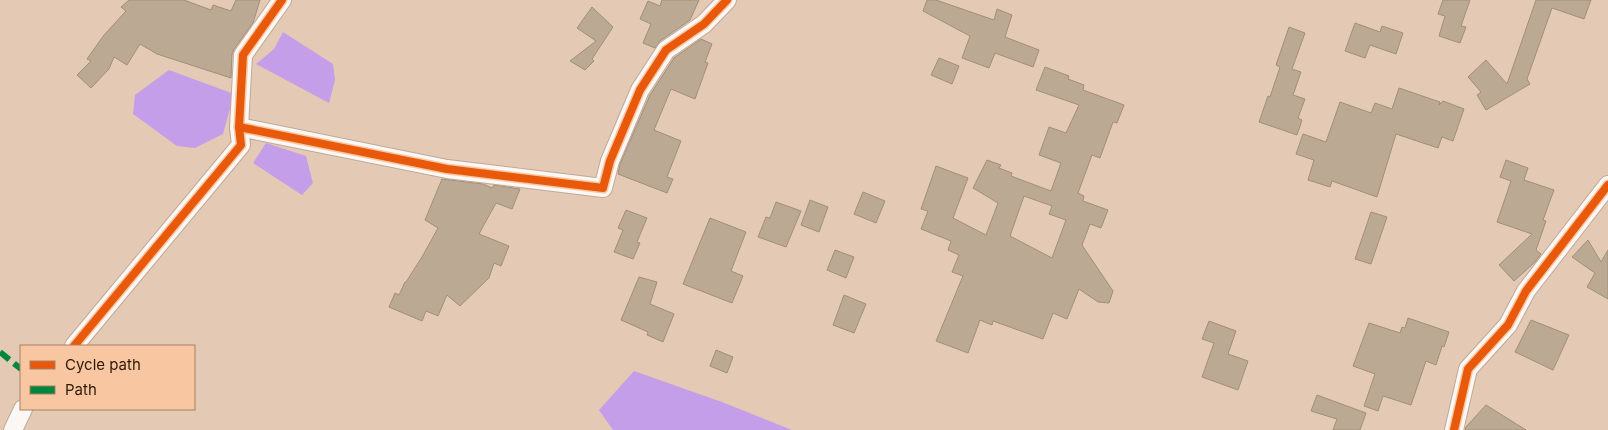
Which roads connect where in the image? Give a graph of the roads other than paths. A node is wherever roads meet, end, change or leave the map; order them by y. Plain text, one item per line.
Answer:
1 (282, 0) edge
2 (728, 0) edge
3 (240, 127) junction
4 (1608, 185) edge
5 (75, 345) edge
6 (23, 410) edge
7 (13, 430) edge
8 (1454, 430) edge

1 - 3 street
2 - 3 street
3 - 5 street
4 - 8 street
6 - 7 street

